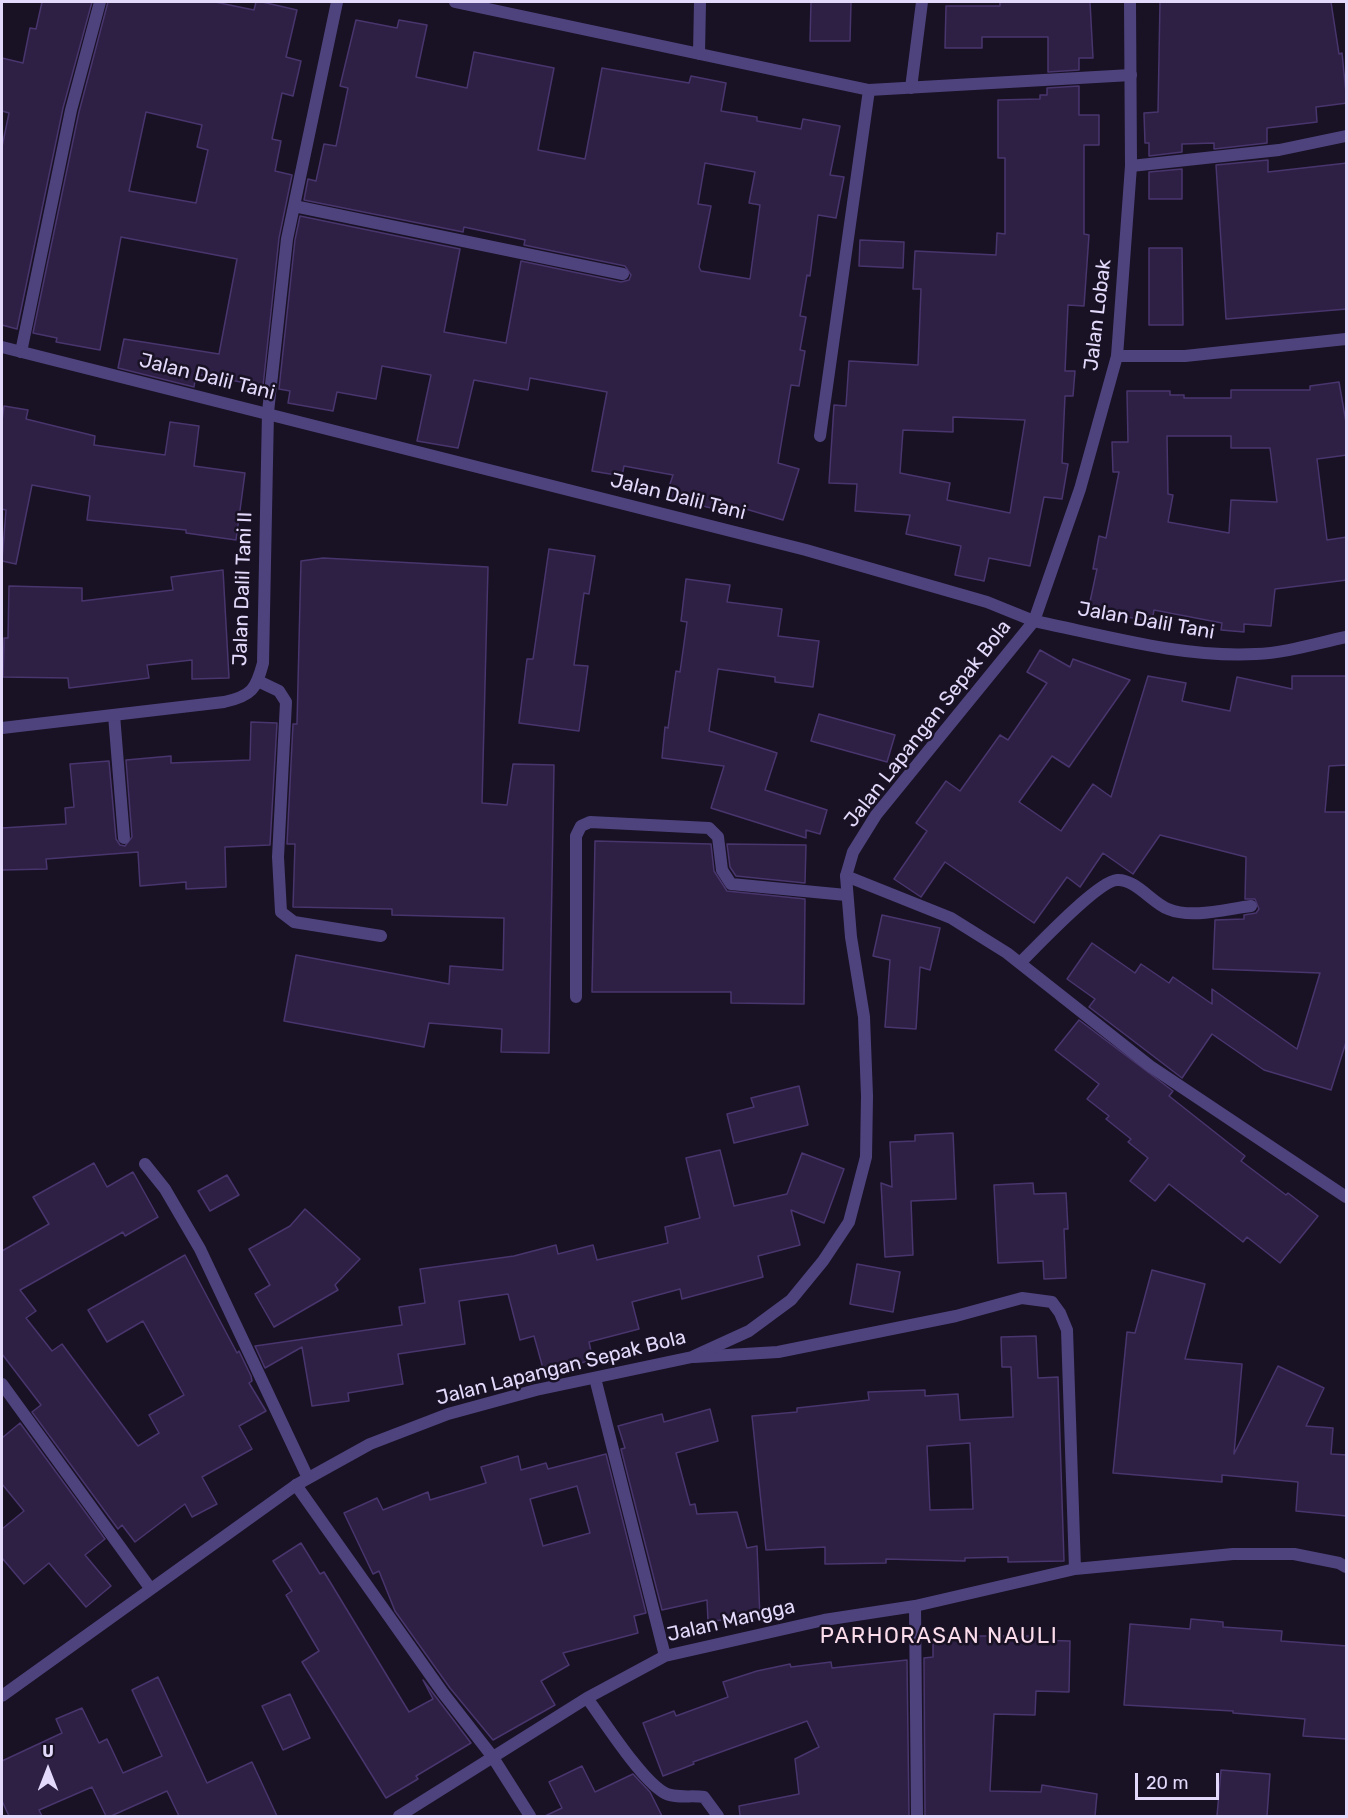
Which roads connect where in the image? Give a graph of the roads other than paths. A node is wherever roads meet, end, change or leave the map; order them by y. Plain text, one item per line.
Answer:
1 (99, 2) edge
2 (337, 2) edge
3 (454, 2) edge
4 (699, 2) edge
5 (922, 2) edge
6 (1130, 2) edge
7 (699, 54) junction
8 (1131, 75) junction
9 (910, 88) junction
10 (869, 90) junction
11 (1347, 136) edge
12 (1131, 166) junction
13 (294, 206) junction
14 (623, 274) dead end
15 (1347, 339) edge
16 (2, 347) edge
17 (21, 352) junction
18 (1117, 356) junction
19 (267, 412) junction
20 (820, 436) dead end
21 (1034, 621) junction
22 (1347, 637) edge
23 (258, 681) junction
24 (114, 715) junction
25 (2, 728) edge
26 (124, 838) dead end
27 (846, 876) junction
28 (846, 895) junction
29 (1251, 906) dead end
30 (381, 936) dead end
31 (1020, 963) junction
32 (576, 997) dead end
33 (146, 1164) dead end
34 (1347, 1197) edge
35 (693, 1357) junction
36 (595, 1378) junction
37 (2, 1384) edge
38 (308, 1478) junction
39 (296, 1485) junction
40 (1347, 1567) edge
41 (1075, 1569) junction
42 (150, 1588) junction
43 (915, 1606) junction
44 (665, 1656) junction
45 (2, 1696) edge
46 (587, 1698) junction
47 (492, 1756) junction
48 (399, 1816) edge
49 (530, 1816) edge
50 (718, 1816) edge
51 (917, 1816) edge

1 - 17 street
2 - 13 street, Jalan Dalil Tani II
3 - 7 street
4 - 7 street
5 - 9 street
6 - 8 street, Jalan Lobak
7 - 10 street
8 - 9 street
8 - 12 street, Jalan Lobak
9 - 10 street
10 - 20 street
11 - 12 street
12 - 18 street, Jalan Lobak
13 - 14 street
13 - 19 street, Jalan Dalil Tani II
15 - 18 street
16 - 17 street, Jalan Dalil Tani
17 - 19 street, Jalan Dalil Tani
18 - 21 street, Jalan Lobak
19 - 21 street, Jalan Dalil Tani
19 - 23 street, Jalan Dalil Tani II
21 - 22 street, Jalan Dalil Tani
21 - 27 street, Jalan Lapangan Sepak Bola
23 - 24 street, Jalan Dalil Tani II
23 - 30 street
24 - 25 street, Jalan Dalil Tani II
24 - 26 street
27 - 28 street, Jalan Lapangan Sepak Bola
27 - 31 street
28 - 32 street
28 - 35 street, Jalan Lapangan Sepak Bola
29 - 31 street
31 - 34 street
33 - 38 street
35 - 36 street, Jalan Lapangan Sepak Bola
35 - 41 street
36 - 38 street, Jalan Lapangan Sepak Bola
36 - 44 street
37 - 42 street
38 - 39 street, Jalan Lapangan Sepak Bola
39 - 42 street, Jalan Lapangan Sepak Bola
39 - 47 street
40 - 41 street, Jalan Mangga
41 - 43 street, Jalan Mangga
42 - 45 street, Jalan Lapangan Sepak Bola
43 - 44 street, Jalan Mangga
43 - 51 street
44 - 46 street, Jalan Mangga
46 - 47 street, Jalan Mangga
46 - 50 street
47 - 48 street, Jalan Mangga
47 - 49 street

